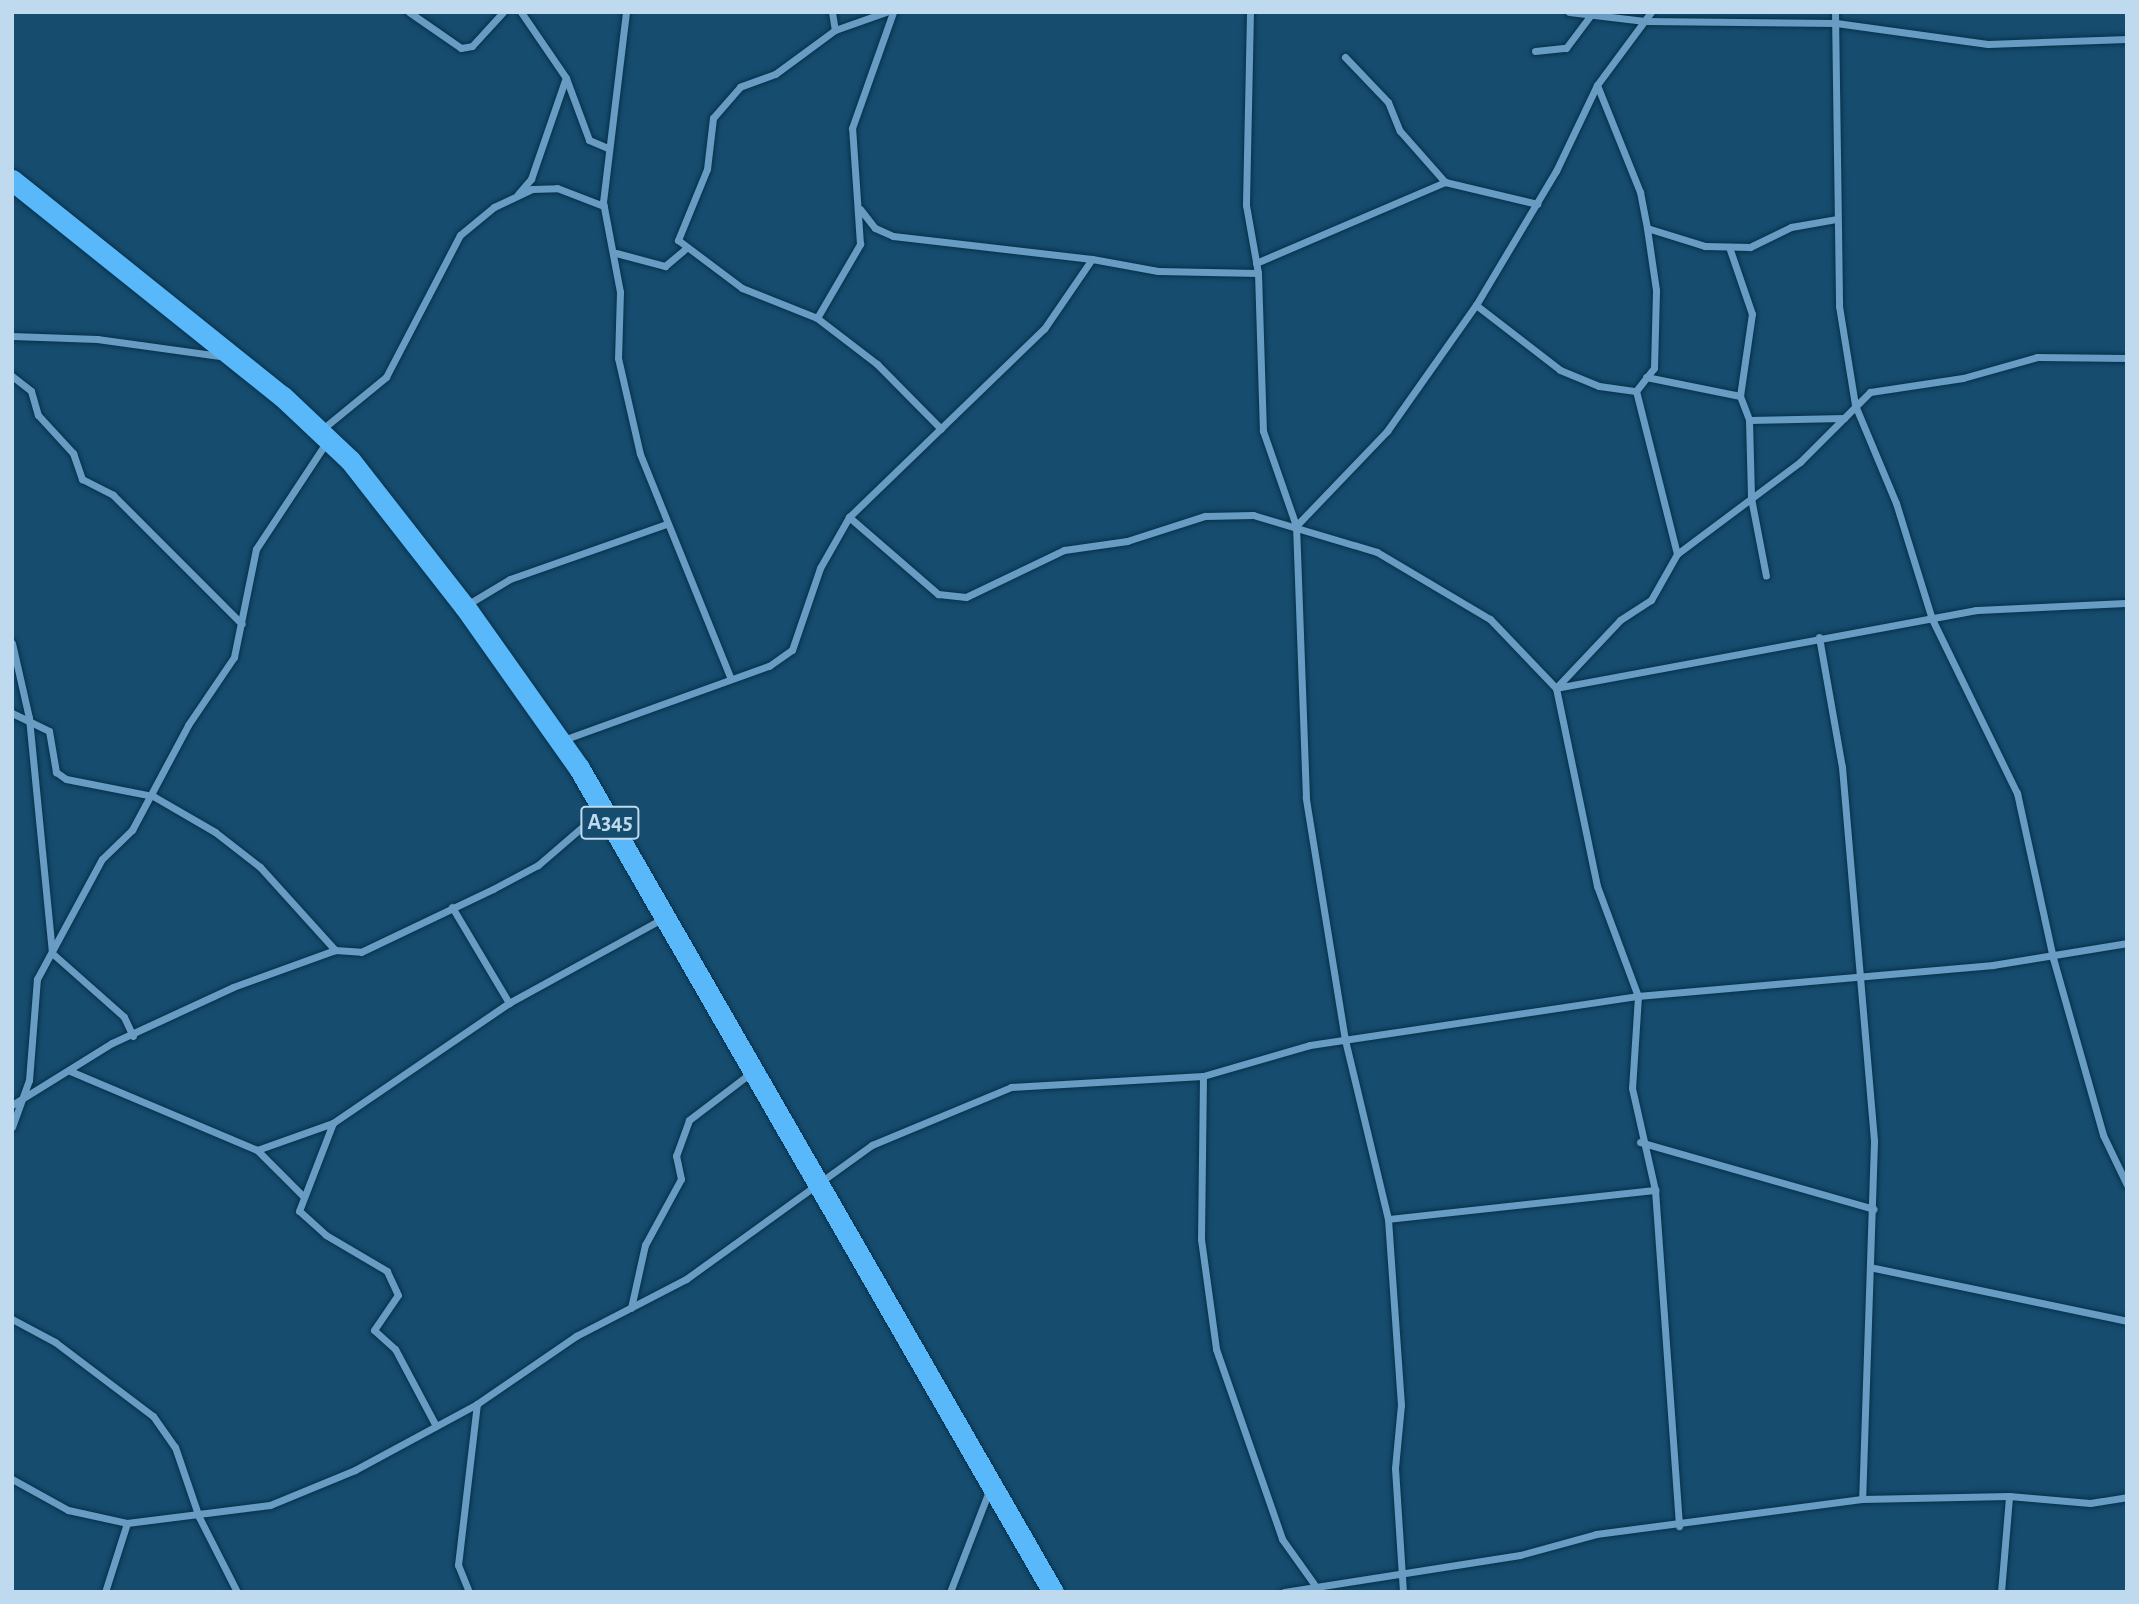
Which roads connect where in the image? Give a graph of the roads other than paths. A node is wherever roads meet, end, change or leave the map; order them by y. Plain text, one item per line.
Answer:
1 (409, 12) edge
2 (503, 12) edge
3 (521, 12) edge
4 (626, 12) edge
5 (832, 12) edge
6 (886, 12) edge
7 (893, 12) edge
8 (1250, 12) edge
9 (1569, 12) edge
10 (1651, 12) edge
11 (1835, 12) edge
12 (1592, 13) edge
13 (1644, 20) junction
14 (1836, 23) junction
15 (835, 30) junction
16 (2127, 39) edge
17 (1535, 51) dead end
18 (1345, 57) dead end
19 (566, 78) junction
20 (1597, 85) junction
21 (608, 148) junction
22 (12, 180) edge
23 (1445, 182) junction
24 (515, 197) junction
25 (1537, 204) junction
26 (604, 206) junction
27 (860, 209) junction
28 (1837, 219) junction
29 (1647, 228) junction
30 (1728, 247) junction
31 (684, 250) junction
32 (616, 253) junction
33 (1092, 259) junction
34 (1256, 263) junction
35 (1258, 273) junction
36 (1476, 305) junction
37 (817, 318) junction
38 (12, 336) edge
39 (2127, 358) edge
40 (239, 360) junction
41 (12, 376) edge
42 (1646, 377) junction
43 (1636, 391) junction
44 (1740, 396) junction
45 (1855, 405) junction
46 (1844, 418) junction
47 (1749, 420) junction
48 (941, 429) junction
49 (324, 436) junction
50 (1751, 498) junction
51 (849, 517) junction
52 (666, 524) junction
53 (1296, 526) junction
54 (1677, 554) junction
55 (1766, 576) dead end
56 (2127, 603) edge
57 (465, 607) junction
58 (1932, 619) junction
59 (242, 624) junction
60 (1819, 637) junction
61 (12, 643) edge
62 (730, 677) junction
63 (1556, 688) junction
64 (12, 713) edge
65 (29, 718) junction
66 (562, 741) junction
67 (153, 796) junction
68 (603, 809) junction
69 (452, 906) junction
70 (665, 918) junction
71 (2127, 943) edge
72 (335, 950) junction
73 (52, 953) junction
74 (2053, 958) junction
75 (1856, 979) junction
76 (1637, 996) junction
77 (509, 1003) junction
78 (133, 1036) junction
79 (1345, 1040) junction
80 (70, 1071) junction
81 (753, 1071) junction
82 (1203, 1076) junction
83 (17, 1104) edge
84 (333, 1123) junction
85 (12, 1127) edge
86 (1640, 1142) junction
87 (257, 1150) junction
88 (816, 1181) junction
89 (2127, 1185) edge
90 (1655, 1190) junction
91 (304, 1197) junction
92 (1874, 1209) junction
93 (1388, 1219) junction
94 (1874, 1268) junction
95 (631, 1308) junction
96 (12, 1319) edge
97 (2127, 1321) edge
98 (477, 1404) junction
99 (436, 1426) junction
100 (12, 1479) edge
101 (991, 1484) junction
102 (2009, 1496) junction
103 (2127, 1497) edge
104 (1862, 1499) junction
105 (199, 1517) junction
106 (127, 1523) junction
107 (1679, 1526) junction
108 (1402, 1570) junction
109 (1314, 1584) junction
110 (105, 1592) edge
111 (237, 1592) edge
112 (469, 1592) edge
113 (950, 1592) edge
114 (1053, 1592) edge
115 (1284, 1592) edge
116 (1403, 1592) edge
117 (2001, 1592) edge

1 - 2 street
3 - 19 street
4 - 21 street
5 - 15 street
6 - 15 street
7 - 27 street
8 - 34 street
9 - 12 street
10 - 13 street
11 - 14 street
12 - 13 street
12 - 17 street
13 - 14 street
13 - 20 street
14 - 16 street
14 - 28 street
15 - 31 street
18 - 23 street
19 - 21 street
19 - 24 street
20 - 25 street
20 - 29 street
21 - 26 street
22 - 40 highway, A345
23 - 25 street
23 - 34 street
24 - 26 street
24 - 49 street
25 - 36 street
26 - 32 street
27 - 33 street
27 - 37 street
28 - 30 street
28 - 45 street
29 - 30 street
29 - 42 street
30 - 44 street
31 - 32 street
31 - 37 street
32 - 52 street
33 - 35 street
33 - 48 street
34 - 35 street
35 - 53 street
36 - 43 street
36 - 53 street
37 - 48 street
38 - 40 street
39 - 45 street
40 - 49 highway, A345
41 - 59 street
42 - 43 street
42 - 44 street
43 - 54 street
44 - 47 street
45 - 46 street
45 - 58 street
46 - 47 street
46 - 50 street
47 - 50 street
48 - 51 street
49 - 57 highway, A345
49 - 59 street
50 - 54 street
50 - 55 street
51 - 53 street
51 - 62 street
52 - 57 street
52 - 62 street
53 - 63 street
53 - 79 street
54 - 63 street
56 - 58 street
57 - 66 highway, A345
58 - 60 street
58 - 74 street
59 - 67 street
60 - 63 street
60 - 75 street
61 - 65 street
62 - 66 street
63 - 76 street
64 - 65 street
65 - 67 street
65 - 73 street
66 - 68 highway, A345
67 - 72 street
67 - 73 street
68 - 69 street
68 - 70 highway, A345
69 - 72 street
69 - 77 street
70 - 77 street
70 - 81 highway, A345
71 - 74 street
72 - 78 street
73 - 78 street
73 - 83 street
74 - 75 street
74 - 89 street
75 - 76 street
75 - 92 street
76 - 79 street
76 - 86 street
77 - 84 street
78 - 80 street
79 - 82 street
79 - 93 street
80 - 83 street
80 - 87 street
81 - 88 highway, A345
81 - 95 street
82 - 88 street
82 - 109 street
83 - 85 street
84 - 87 street
84 - 91 street
86 - 90 street
86 - 92 street
87 - 91 street
88 - 95 street
88 - 101 highway, A345
90 - 93 street
90 - 107 street
91 - 99 street
92 - 94 street
93 - 108 street
94 - 97 street
94 - 104 street
95 - 98 street
96 - 105 street
98 - 99 street
98 - 112 street
99 - 105 street
100 - 106 street
101 - 113 street
101 - 114 highway, A345
102 - 103 street
102 - 104 street
102 - 117 street
104 - 107 street
105 - 106 street
105 - 111 street
106 - 110 street
107 - 108 street
108 - 109 street
108 - 116 street
109 - 115 street

